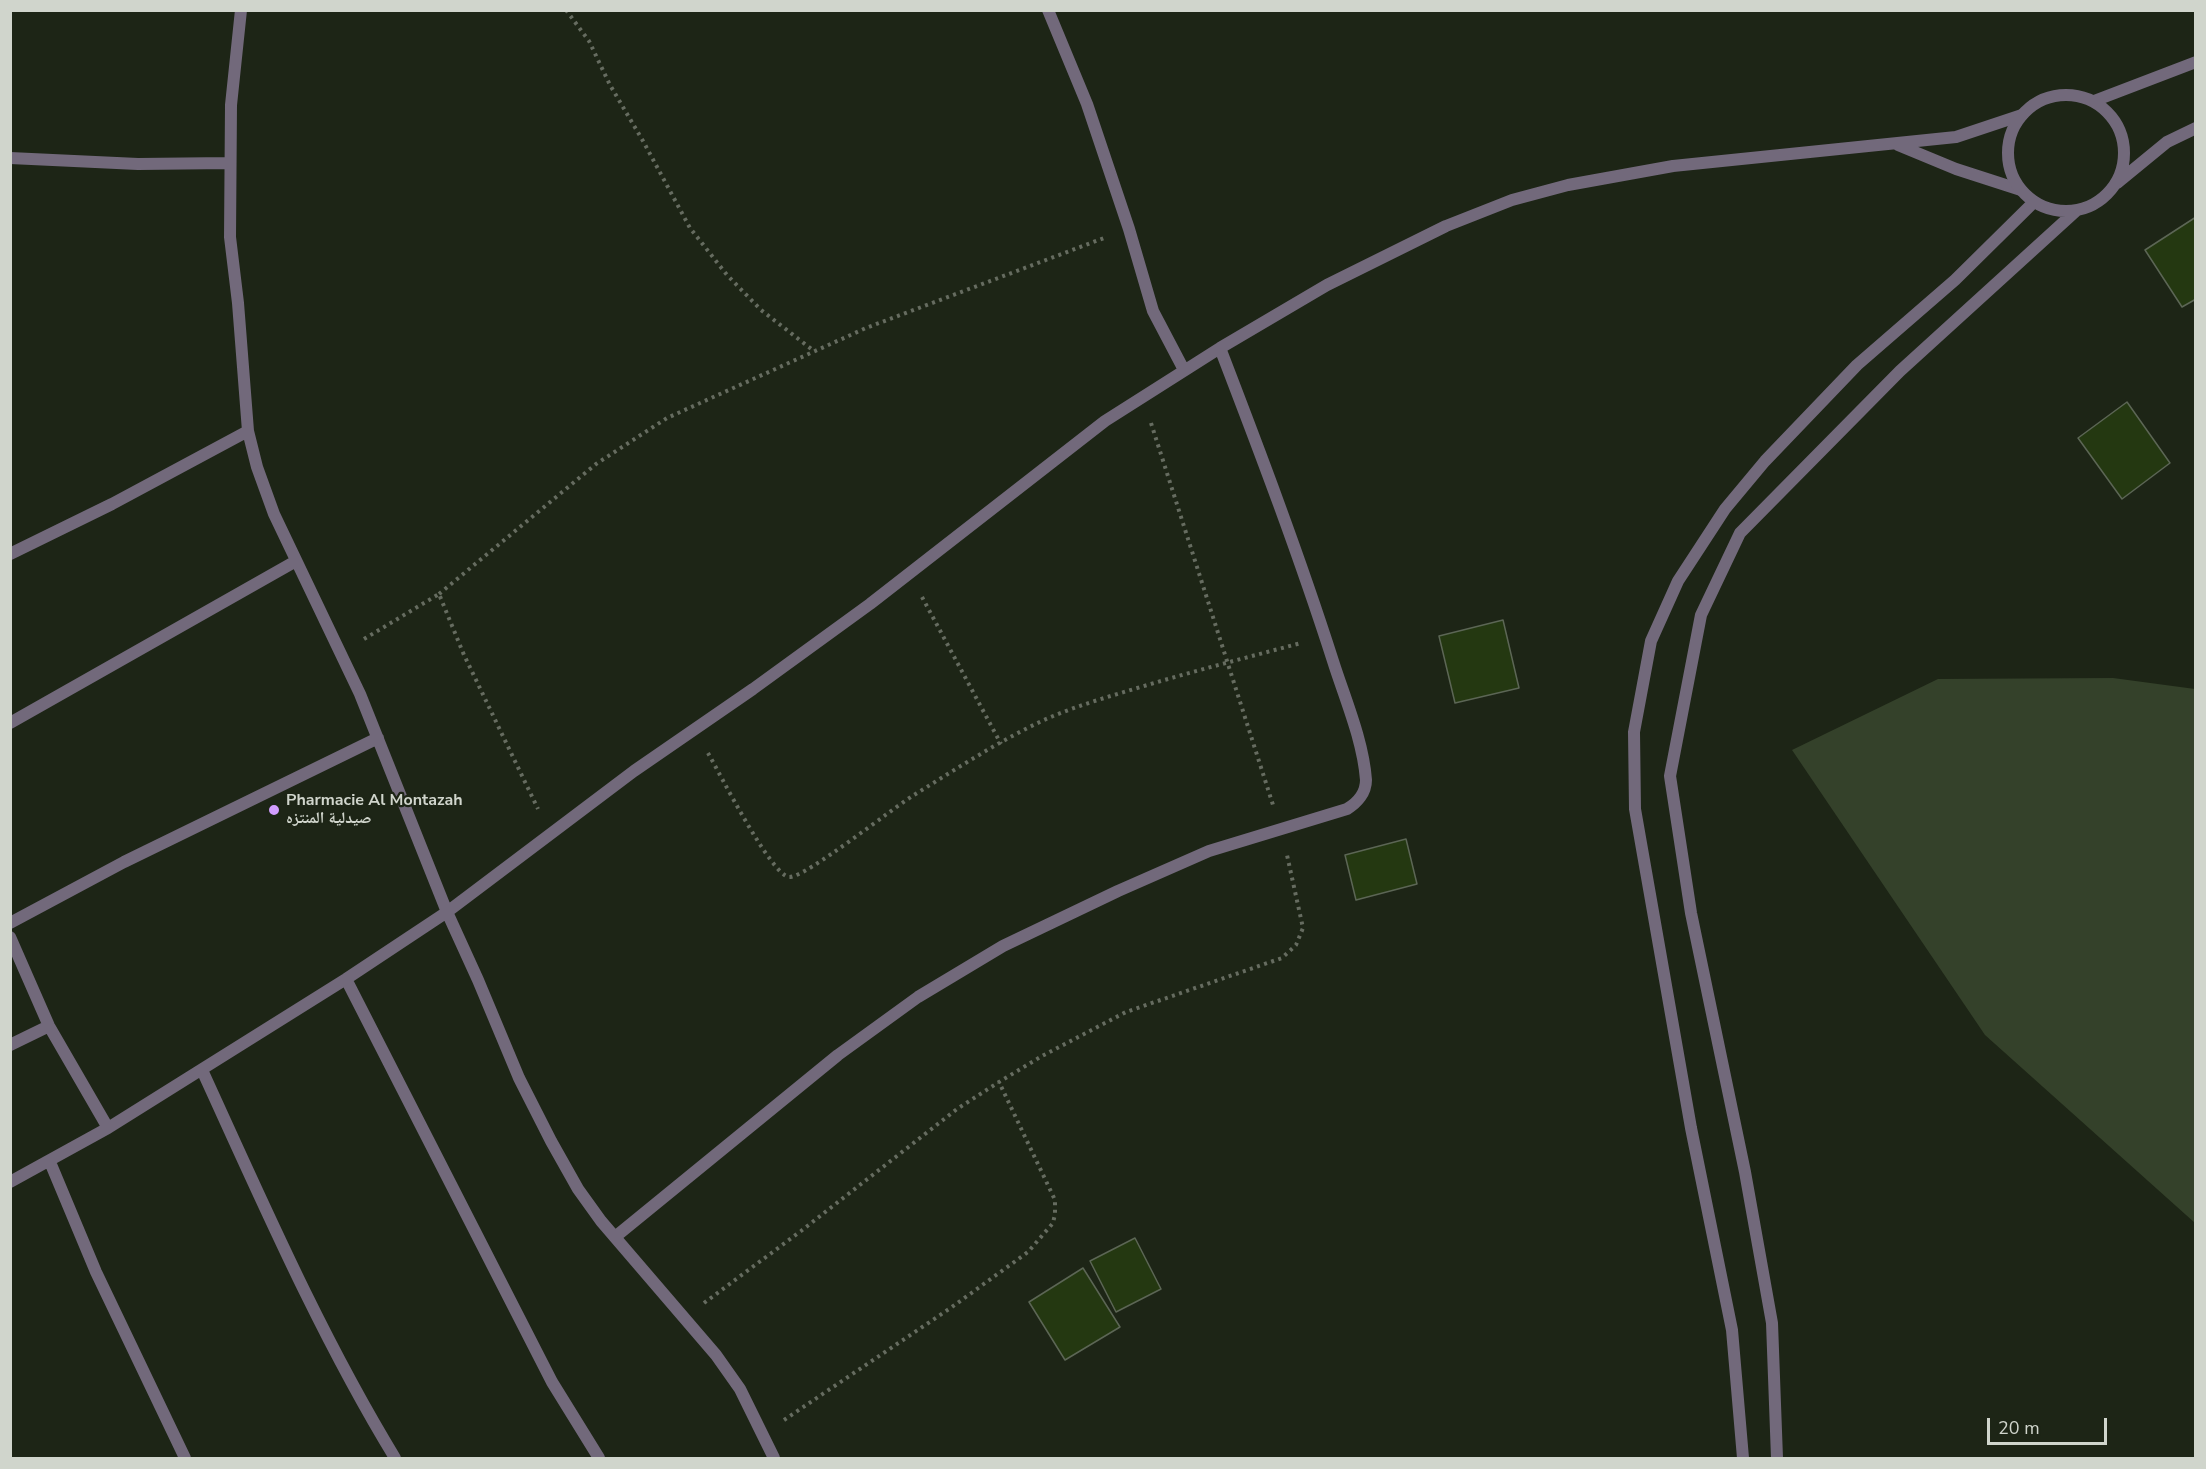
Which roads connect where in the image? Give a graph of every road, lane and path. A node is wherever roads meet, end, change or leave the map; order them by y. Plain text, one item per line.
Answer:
1 (241, 10) edge
2 (566, 10) edge
3 (1048, 10) edge
4 (2196, 62) edge
5 (2094, 101) junction
6 (2022, 115) junction
7 (2196, 128) edge
8 (1897, 144) junction
9 (10, 158) edge
10 (229, 163) junction
11 (2116, 184) junction
12 (2021, 190) junction
13 (2034, 202) junction
14 (2077, 210) junction
15 (1129, 229) junction
16 (1220, 348) junction
17 (814, 351) junction
18 (1184, 370) junction
19 (248, 431) junction
20 (10, 554) edge
21 (296, 561) junction
22 (909, 573) junction
23 (439, 594) junction
24 (1325, 637) junction
25 (341, 653) junction
26 (10, 723) edge
27 (694, 729) junction
28 (378, 738) junction
29 (1001, 744) junction
30 (550, 834) junction
31 (447, 912) junction
32 (10, 923) edge
33 (10, 938) edge
34 (346, 979) junction
35 (49, 1026) junction
36 (10, 1045) edge
37 (202, 1070) junction
38 (999, 1082) dead end
39 (108, 1128) junction
40 (50, 1162) junction
41 (10, 1182) edge
42 (615, 1237) junction
43 (762, 1435) junction
44 (185, 1458) edge
45 (395, 1458) edge
46 (599, 1458) edge
47 (774, 1458) edge
48 (1743, 1458) edge
49 (1777, 1458) edge

1 - 10 street
2 - 17 path
3 - 15 street
4 - 5 street
5 - 6 street
5 - 11 street
6 - 8 street
6 - 12 street
7 - 11 street
8 - 12 street
8 - 16 street
9 - 10 street
10 - 19 street
11 - 14 street
12 - 13 street
13 - 14 street
13 - 48 street
14 - 49 street
15 - 17 path
15 - 18 street
16 - 18 street
16 - 24 street
17 - 23 path
18 - 22 street
19 - 20 street
19 - 21 street
21 - 25 street
21 - 26 street
22 - 27 street
22 - 29 path
23 - 25 path
23 - 30 path
24 - 29 path
24 - 42 street
25 - 28 street
27 - 29 path
27 - 30 street
28 - 31 street
28 - 32 street
30 - 31 street
31 - 34 street
31 - 42 street
33 - 35 street
34 - 37 street
34 - 46 street
35 - 36 street
35 - 39 street
37 - 39 street
37 - 45 street
38 - 43 path
39 - 40 street
40 - 41 street
40 - 44 street
42 - 43 street
43 - 47 street

